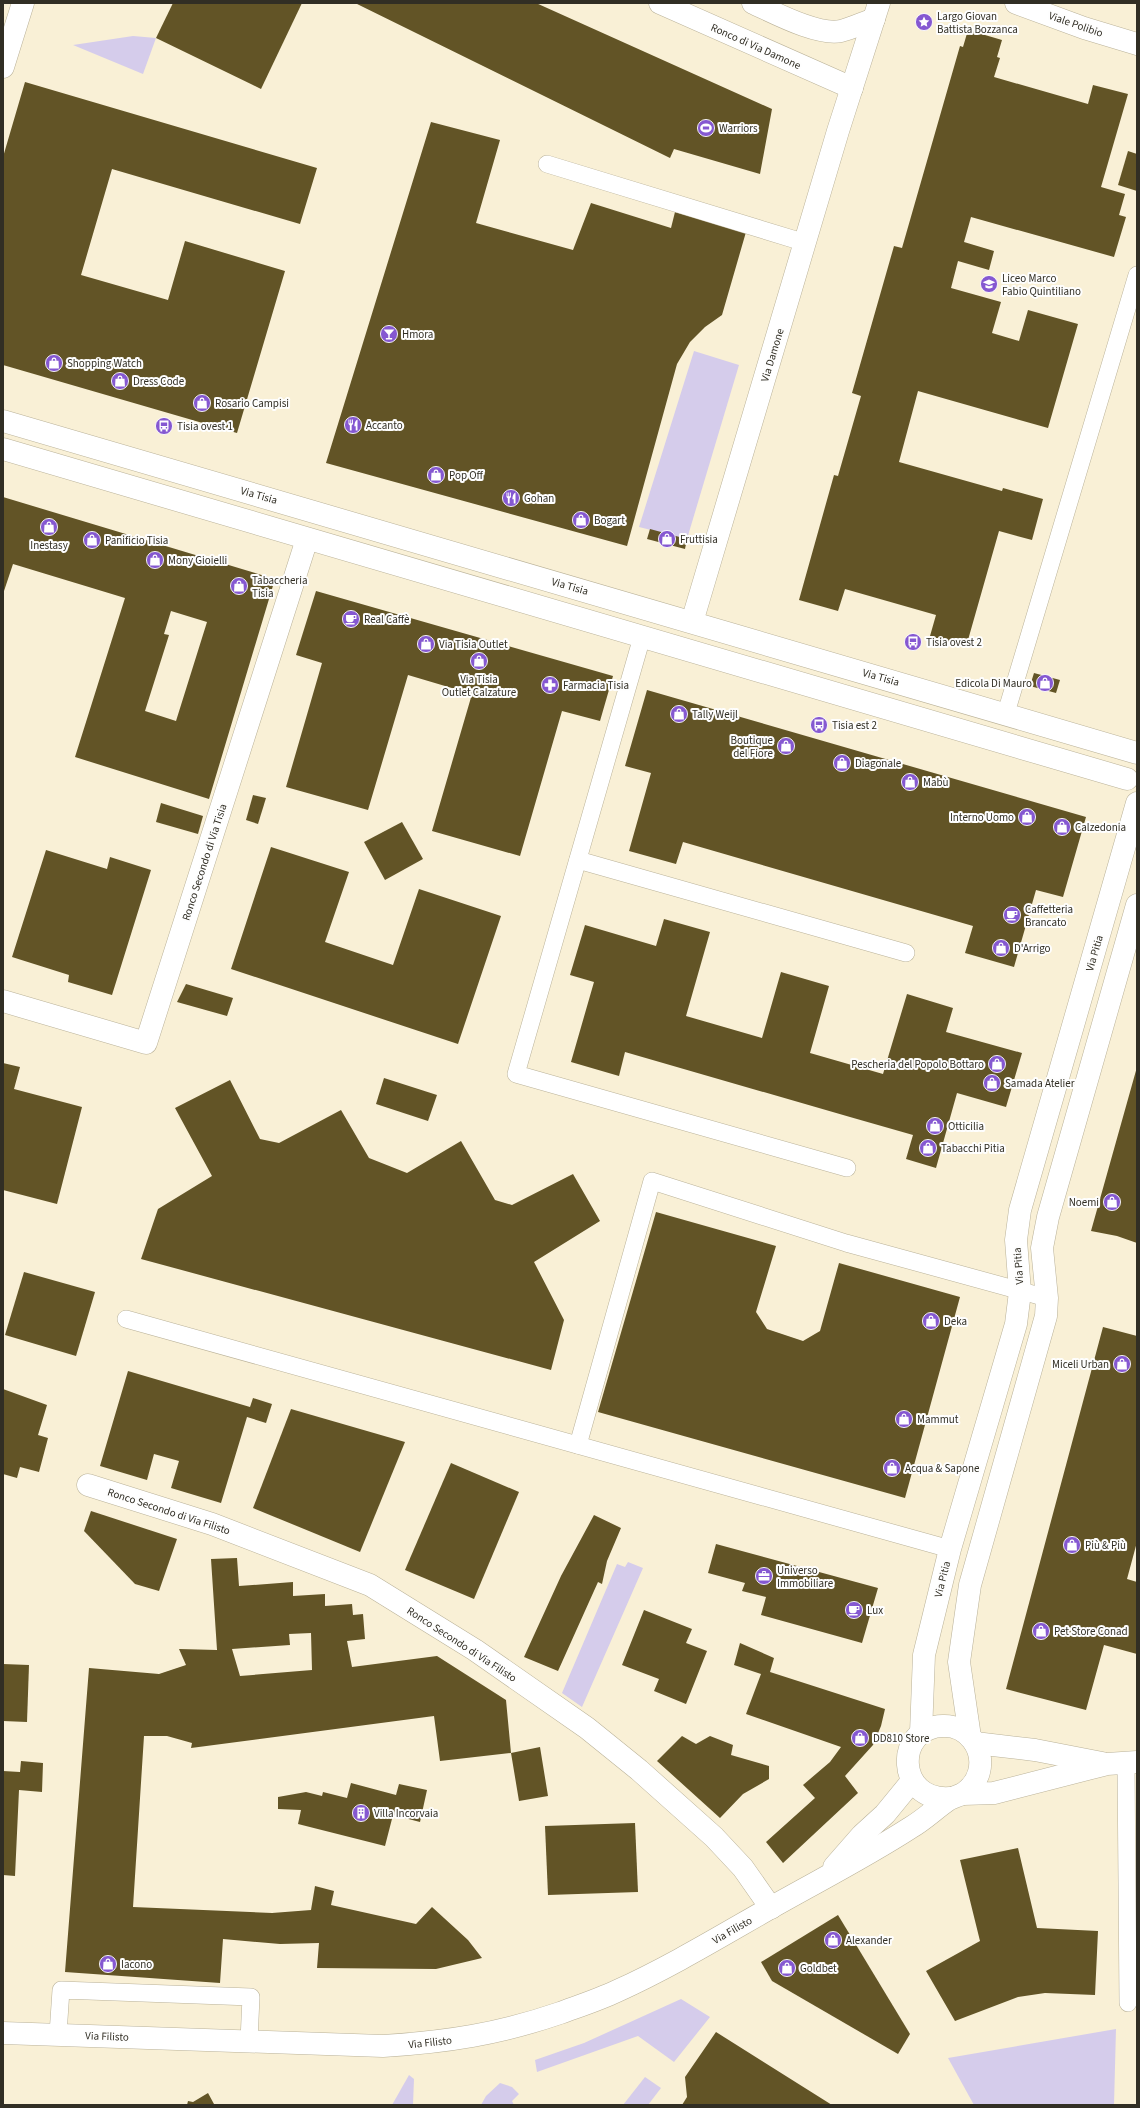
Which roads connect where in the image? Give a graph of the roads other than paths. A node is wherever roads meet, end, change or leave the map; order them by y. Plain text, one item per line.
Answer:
1 (23, 3) edge
2 (660, 3) edge
3 (753, 3) edge
4 (1016, 3) edge
5 (876, 11) edge
6 (1137, 44) edge
7 (3, 67) edge
8 (852, 88) junction
9 (547, 164) dead end
10 (806, 243) junction
11 (1137, 275) edge
12 (3, 421) edge
13 (3, 449) edge
14 (307, 539) junction
15 (692, 622) junction
16 (642, 637) junction
17 (1006, 713) junction
18 (1137, 754) edge
19 (1132, 788) edge
20 (1137, 803) edge
21 (578, 860) junction
22 (1137, 905) edge
23 (906, 954) dead end
24 (3, 1001) edge
25 (847, 1168) dead end
26 (1020, 1292) junction
27 (1047, 1298) junction
28 (126, 1319) dead end
29 (578, 1445) junction
30 (88, 1485) dead end
31 (950, 1549) junction
32 (921, 1733) junction
33 (973, 1740) junction
34 (1124, 1763) edge
35 (912, 1781) junction
36 (957, 1796) junction
37 (822, 1880) junction
38 (771, 1908) junction
39 (1128, 2003) dead end
40 (3, 2033) edge
41 (58, 2034) junction
42 (249, 2041) junction

1 - 7 street
2 - 8 street, Ronco di Via Damone
3 - 5 street
4 - 6 street, Viale Polibio
5 - 8 street, Via Damone
8 - 10 street, Via Damone
9 - 10 lane
10 - 15 street, Via Damone
11 - 17 lane
12 - 15 street, Via Tisia
13 - 14 street
14 - 16 street
14 - 24 street, Ronco Secondo di Via Tisia
15 - 17 street, Via Tisia
16 - 19 street
16 - 21 lane
17 - 18 street, Via Tisia
18 - 19 street
20 - 26 street, Via Pitia
21 - 23 lane
21 - 25 lane
22 - 27 street
26 - 27 lane
26 - 29 lane
26 - 31 street, Via Pitia
27 - 33 street
28 - 29 lane
29 - 31 lane
30 - 38 street, Ronco Secondo di Via Filisto
31 - 32 street, Via Pitia
32 - 33 street
32 - 35 street
33 - 34 street
33 - 36 street
34 - 36 street
34 - 39 lane
35 - 36 street
35 - 37 street
36 - 37 street, Via Filisto
37 - 38 street, Via Filisto
38 - 42 street, Via Filisto
40 - 41 street, Via Filisto
41 - 42 street, Via Filisto
41 - 42 lane

